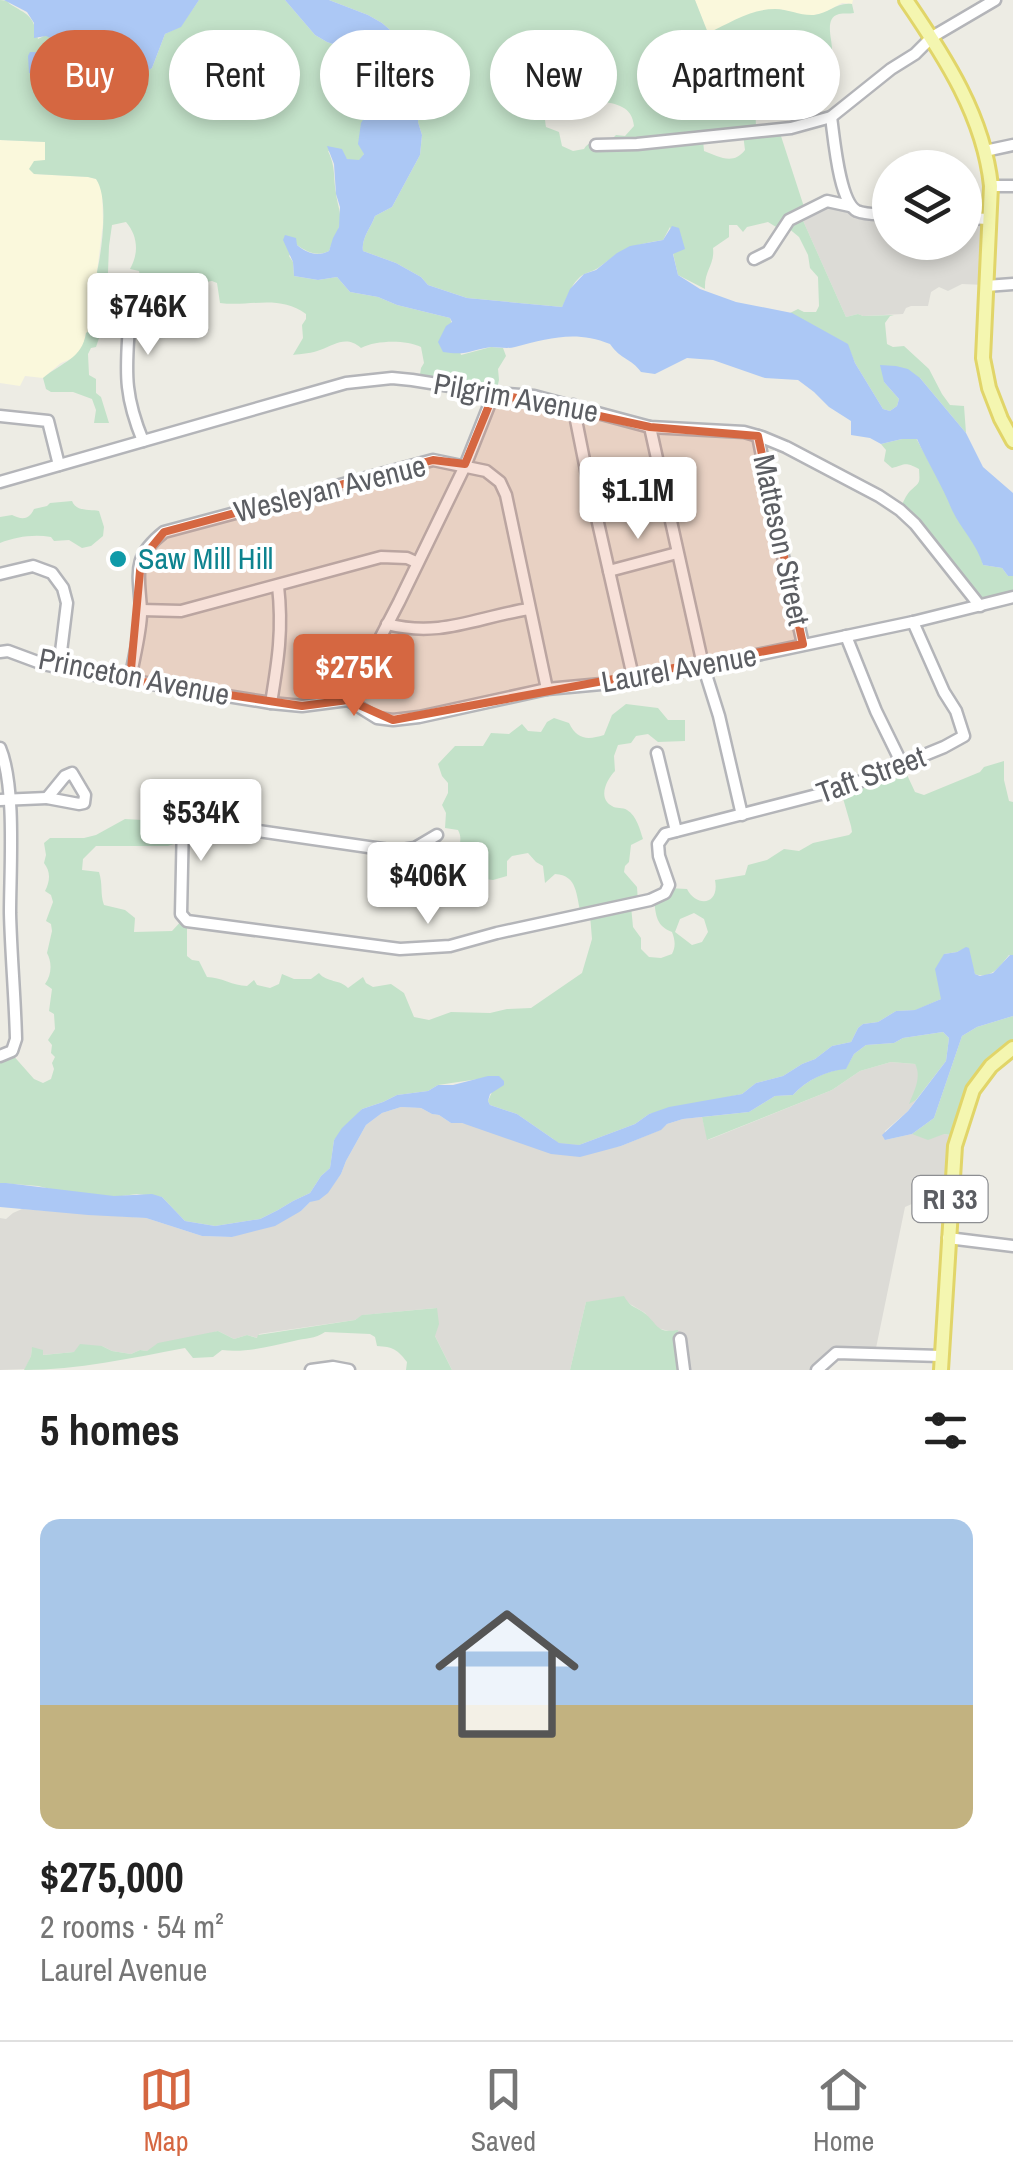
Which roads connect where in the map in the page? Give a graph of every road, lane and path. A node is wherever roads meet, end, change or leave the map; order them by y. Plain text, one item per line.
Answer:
1 (906, 0) edge
2 (995, 0) edge
3 (932, 37) junction
4 (840, 110) edge
5 (823, 120) edge
6 (831, 120) edge
7 (596, 145) dead end
8 (1013, 145) edge
9 (986, 151) junction
10 (991, 186) junction
11 (1013, 186) edge
12 (850, 206) junction
13 (872, 213) edge
14 (982, 219) edge
15 (990, 219) junction
16 (754, 259) dead end
17 (128, 283) dead end
18 (1013, 284) edge
19 (986, 286) junction
20 (494, 393) junction
21 (574, 405) junction
22 (0, 416) edge
23 (650, 426) junction
24 (758, 436) junction
25 (1013, 440) edge
26 (143, 442) junction
27 (59, 465) junction
28 (465, 466) junction
29 (0, 482) edge
30 (677, 553) junction
31 (416, 562) junction
32 (609, 570) junction
33 (0, 574) edge
34 (278, 586) junction
35 (1013, 597) edge
36 (980, 606) junction
37 (529, 609) junction
38 (141, 610) junction
39 (914, 622) junction
40 (388, 624) junction
41 (846, 636) junction
42 (803, 644) junction
43 (0, 652) edge
44 (703, 666) junction
45 (59, 668) junction
46 (130, 680) junction
47 (634, 681) junction
48 (547, 689) junction
49 (348, 700) junction
50 (271, 703) junction
51 (0, 748) edge
52 (657, 753) dead end
53 (902, 764) junction
54 (47, 798) dead end
55 (4, 801) edge
56 (742, 815) junction
57 (676, 830) junction
58 (437, 834) dead end
59 (6, 971) edge
60 (1013, 1048) edge
61 (0, 1056) edge
62 (948, 1238) junction
63 (1013, 1246) edge
64 (680, 1339) dead end
65 (941, 1363) edge
66 (311, 1370) edge
67 (349, 1370) edge
68 (684, 1370) edge
69 (817, 1370) edge

1 - 3 main road
2 - 3 street
3 - 4 street
3 - 9 main road
5 - 7 street
6 - 12 street
8 - 9 street
9 - 10 main road
10 - 11 street
10 - 15 main road
12 - 13 street
12 - 16 street
14 - 15 street
15 - 19 main road
17 - 26 street
18 - 19 street
19 - 25 main road
20 - 21 street, Pilgrim Avenue
20 - 26 street, Pilgrim Avenue
20 - 28 street
21 - 23 street, Pilgrim Avenue
21 - 32 street
22 - 27 street
23 - 24 street, Pilgrim Avenue
23 - 30 street
24 - 36 street, Pilgrim Avenue
24 - 42 street, Matteson Street
26 - 27 street, Pilgrim Avenue
27 - 29 street, Pilgrim Avenue
28 - 31 street
28 - 37 street, Wesleyan Avenue
28 - 38 street, Wesleyan Avenue
30 - 32 street
30 - 44 street
31 - 34 street
31 - 40 street
32 - 47 street
33 - 45 street
34 - 38 street
34 - 50 street
35 - 36 street, Laurel Avenue
36 - 39 street, Laurel Avenue
37 - 40 street
37 - 48 street, Wesleyan Avenue
38 - 46 street, Wesleyan Avenue
39 - 41 street, Laurel Avenue
39 - 53 street, Taft Street
40 - 49 street
41 - 42 street, Laurel Avenue
41 - 53 street
42 - 44 street, Laurel Avenue
43 - 45 street, Princeton Avenue
44 - 47 street, Laurel Avenue
44 - 56 street
45 - 46 street, Princeton Avenue
46 - 50 street, Princeton Avenue
47 - 48 street, Laurel Avenue
48 - 49 street, Laurel Avenue
49 - 50 street, Princeton Avenue
51 - 55 street
52 - 57 street
53 - 56 street, Taft Street
54 - 55 street
55 - 59 street
56 - 57 street, Taft Street
57 - 58 street, Taft Street
59 - 61 street
60 - 62 main road, RI 33
62 - 63 street
62 - 65 main road, RI 33
64 - 68 street
65 - 69 street
66 - 67 street

